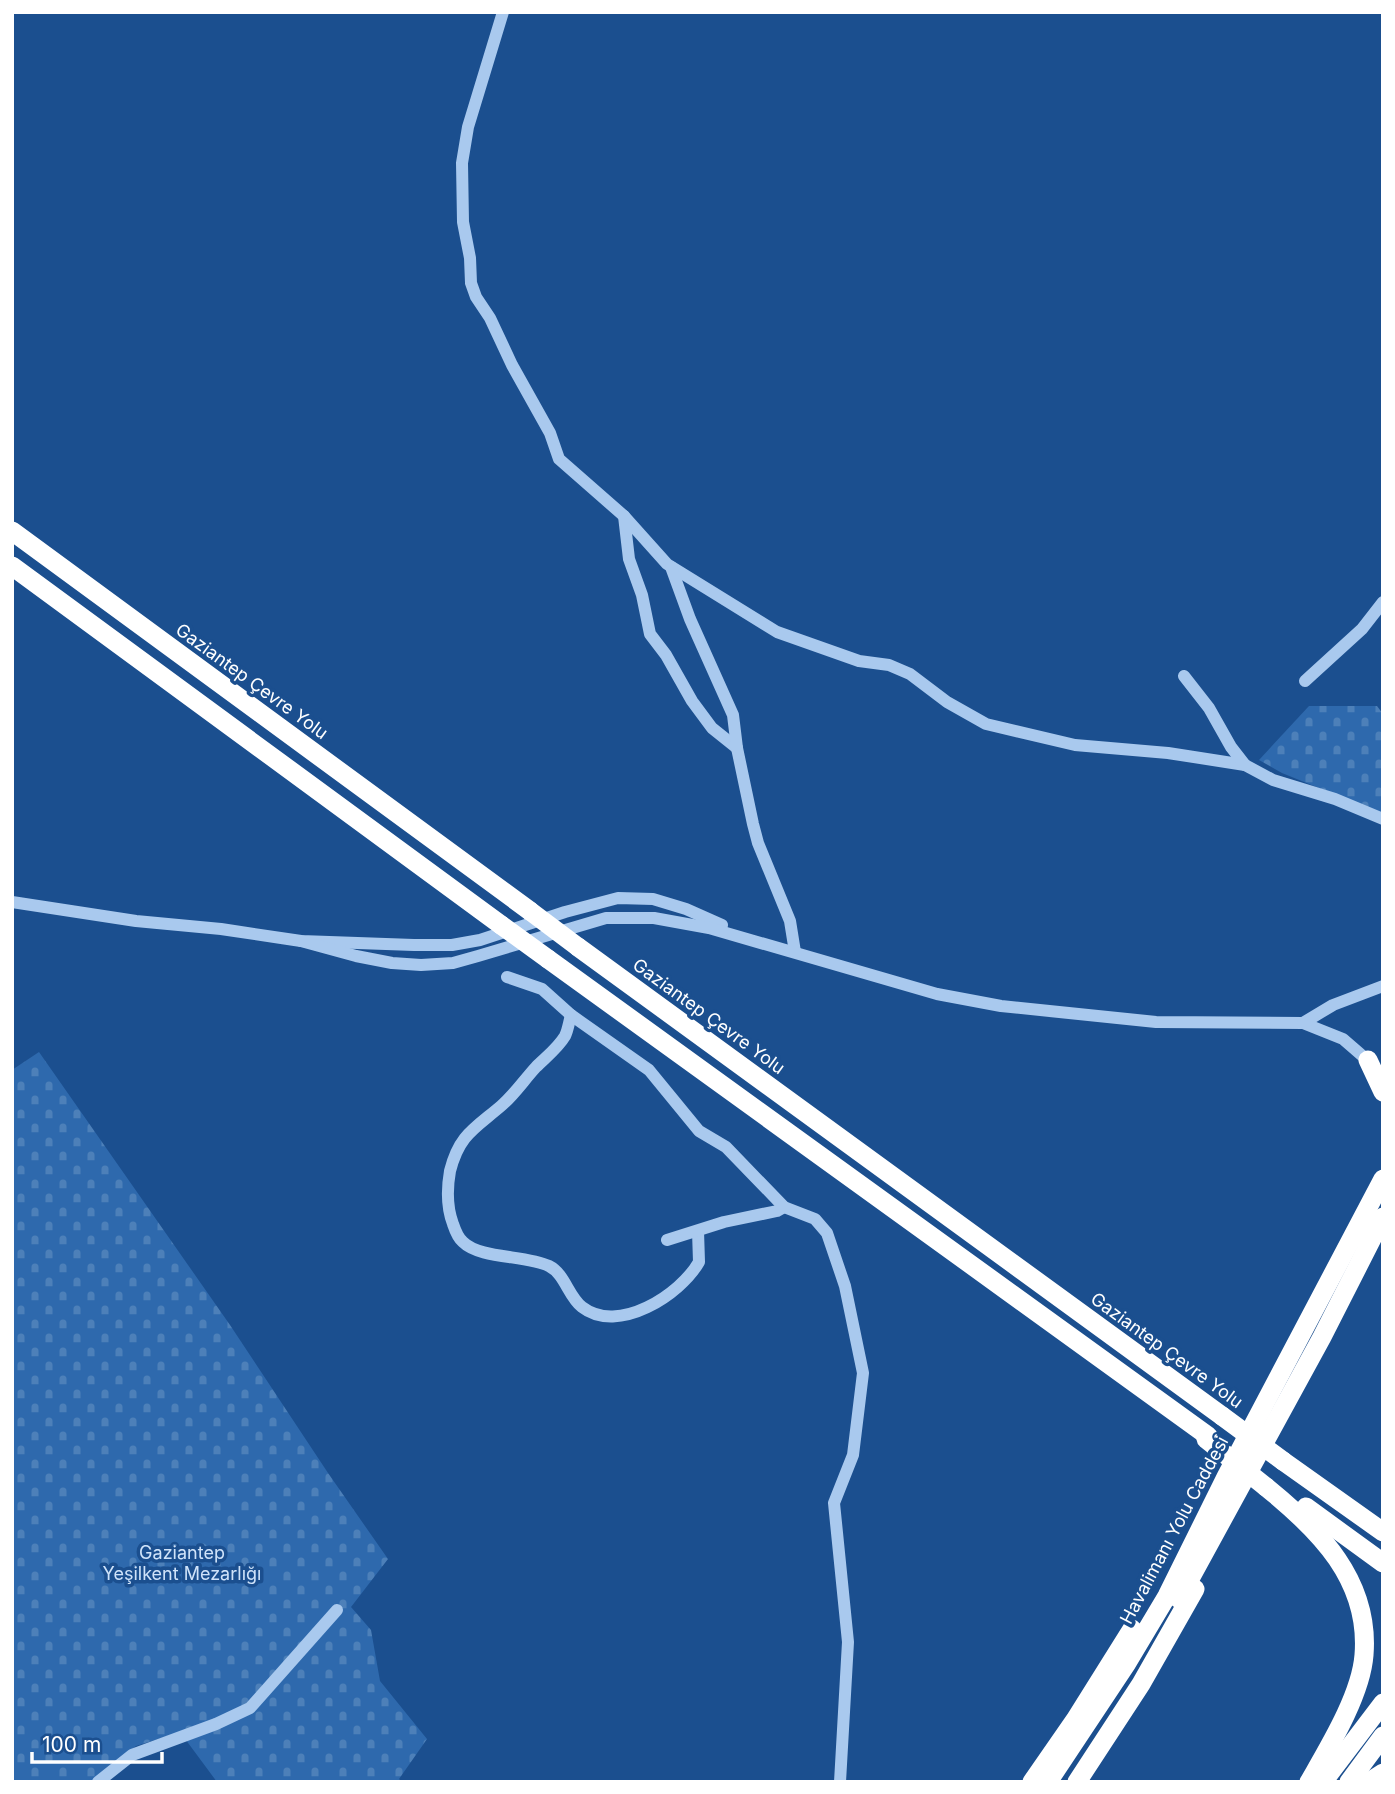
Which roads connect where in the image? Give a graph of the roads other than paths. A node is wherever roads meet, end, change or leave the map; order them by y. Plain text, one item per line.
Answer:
1 (503, 12) edge
2 (624, 516) junction
3 (12, 531) edge
4 (12, 566) edge
5 (671, 567) junction
6 (1383, 602) edge
7 (1184, 676) dead end
8 (1306, 681) dead end
9 (737, 748) junction
10 (1245, 765) junction
11 (1383, 819) edge
12 (12, 902) edge
13 (757, 940) junction
14 (301, 941) junction
15 (795, 951) junction
16 (507, 976) dead end
17 (1383, 986) edge
18 (571, 1015) junction
19 (1303, 1023) junction
20 (1378, 1069) edge
21 (1383, 1081) edge
22 (1383, 1092) edge
23 (1382, 1179) edge
24 (784, 1207) junction
25 (1382, 1220) edge
26 (698, 1231) junction
27 (667, 1240) dead end
28 (1267, 1483) junction
29 (1216, 1498) junction
30 (1383, 1532) edge
31 (1213, 1539) junction
32 (1383, 1563) edge
33 (337, 1610) dead end
34 (1383, 1703) edge
35 (1383, 1736) edge
36 (1383, 1773) edge
37 (98, 1782) edge
38 (840, 1782) edge
39 (1032, 1782) edge
40 (1048, 1782) edge
41 (1064, 1782) edge
42 (1077, 1782) edge
43 (1309, 1782) edge
44 (1323, 1782) edge
45 (1349, 1782) edge
46 (1369, 1782) edge

1 - 2 street
2 - 5 street
2 - 9 street
3 - 30 highway, Gaziantep Çevre Yolu, bridge
4 - 28 highway, bridge
5 - 9 street
5 - 10 street
6 - 8 street
7 - 10 street
9 - 15 street
10 - 11 street
12 - 14 street
13 - 14 street
13 - 14 street
13 - 15 street
15 - 19 street
16 - 18 street
17 - 19 street
18 - 24 street
18 - 26 street
19 - 20 street
20 - 21 street
20 - 22 highway
23 - 29 highway, Havalimanı Yolu Caddesi
24 - 26 street
24 - 38 street
25 - 31 highway, Havalimanı Yolu Caddesi
26 - 27 street
28 - 32 highway
28 - 43 highway
29 - 39 highway
29 - 40 highway, Havalimanı Yolu Caddesi
31 - 41 highway, Havalimanı Yolu Caddesi
31 - 42 highway
33 - 37 street
34 - 44 highway
35 - 45 highway
36 - 46 highway

